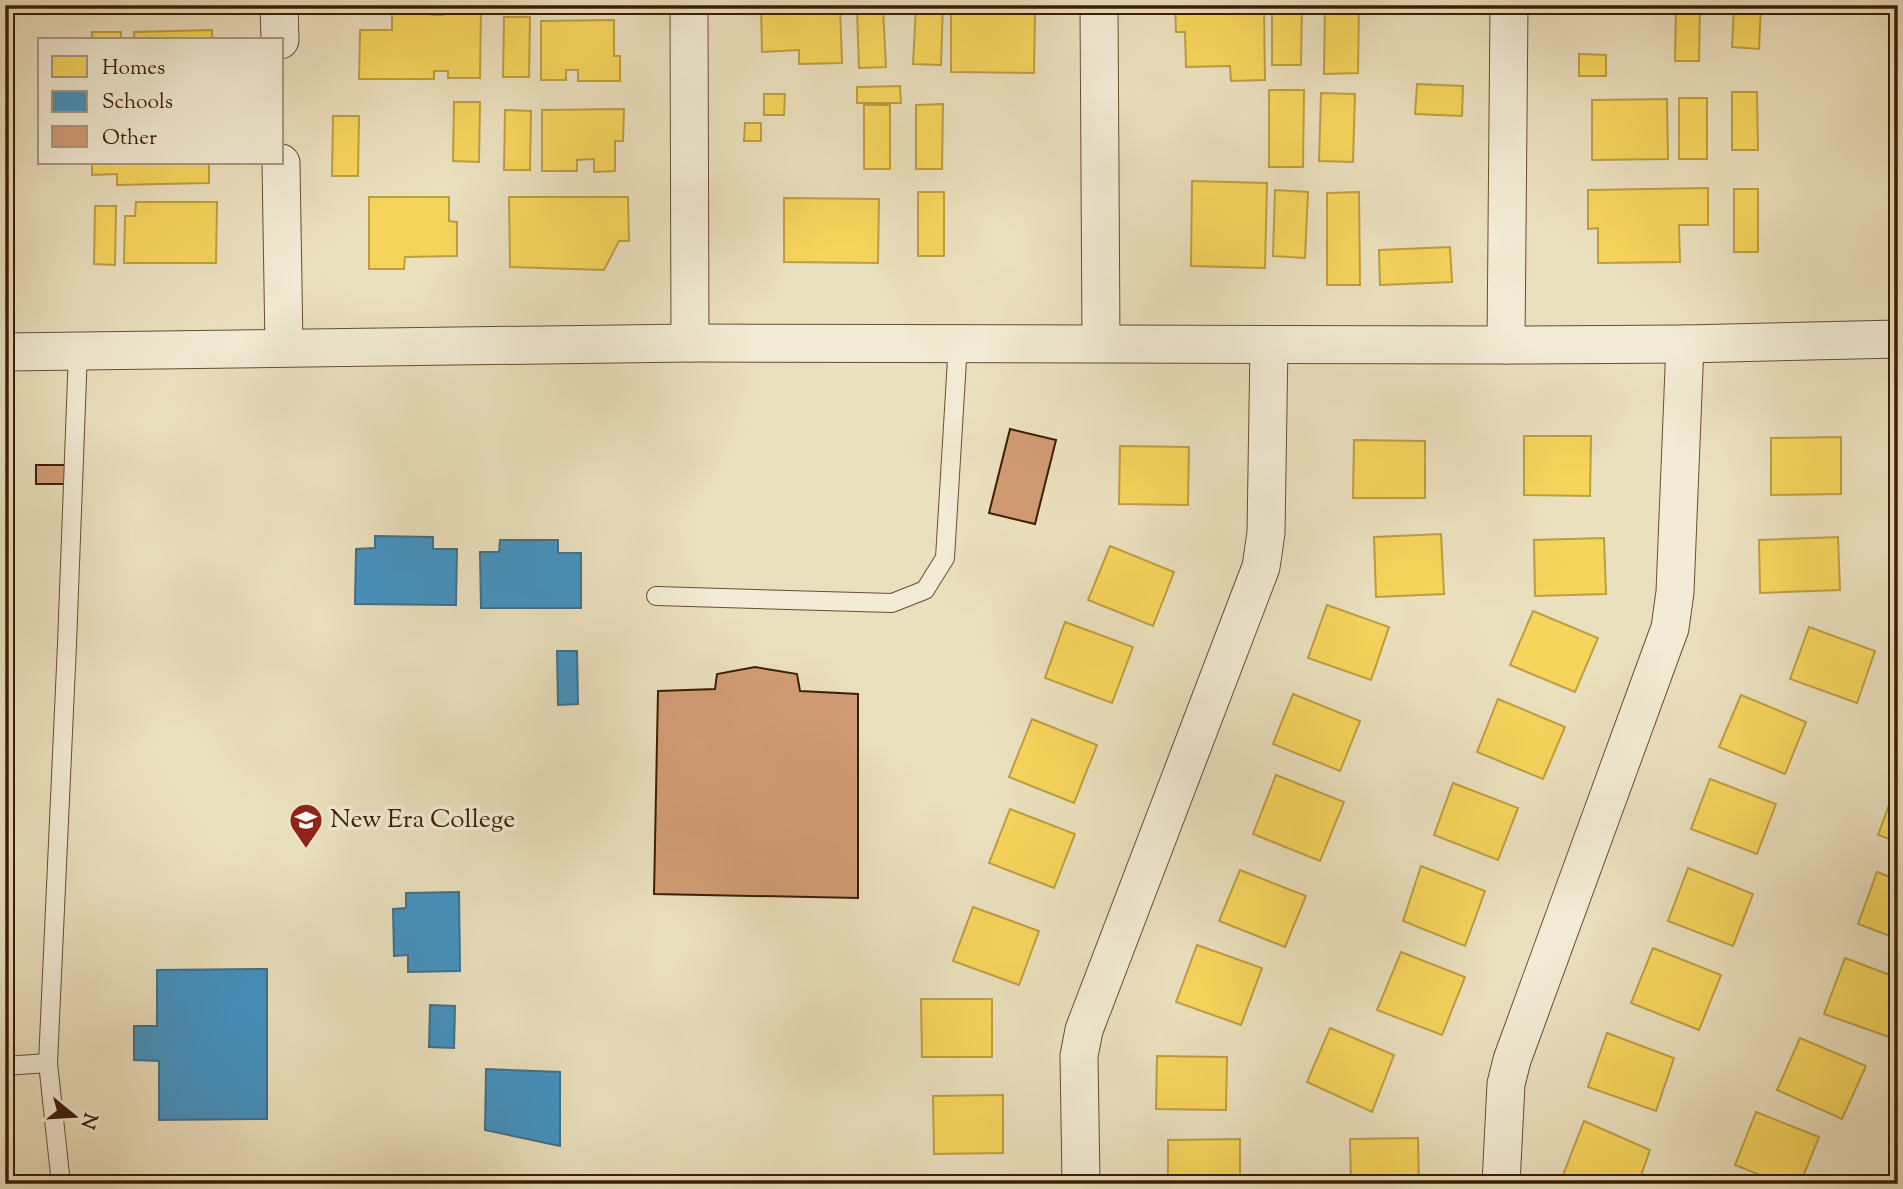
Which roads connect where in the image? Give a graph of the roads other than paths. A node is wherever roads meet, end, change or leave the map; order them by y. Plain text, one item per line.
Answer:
1 (279, 5) edge
2 (689, 5) edge
3 (1099, 5) edge
4 (1510, 5) edge
5 (280, 38) edge
6 (281, 164) edge
7 (1898, 339) edge
8 (690, 343) junction
9 (958, 343) junction
10 (1101, 343) junction
11 (1685, 344) junction
12 (1269, 345) junction
13 (1506, 345) junction
14 (284, 347) junction
15 (78, 351) junction
16 (5, 352) edge
17 (656, 596) dead end
18 (48, 1063) junction
19 (5, 1066) edge
20 (61, 1184) edge
21 (1081, 1184) edge
22 (1501, 1184) edge

1 - 5 street
2 - 8 street
3 - 10 street
4 - 13 street
6 - 14 street
7 - 11 street
8 - 9 street
8 - 14 street
9 - 10 street
9 - 17 lane
10 - 12 street
11 - 13 street
11 - 22 street
12 - 13 street
12 - 21 street
14 - 15 street
15 - 16 street
15 - 18 lane
18 - 19 lane
18 - 20 lane

